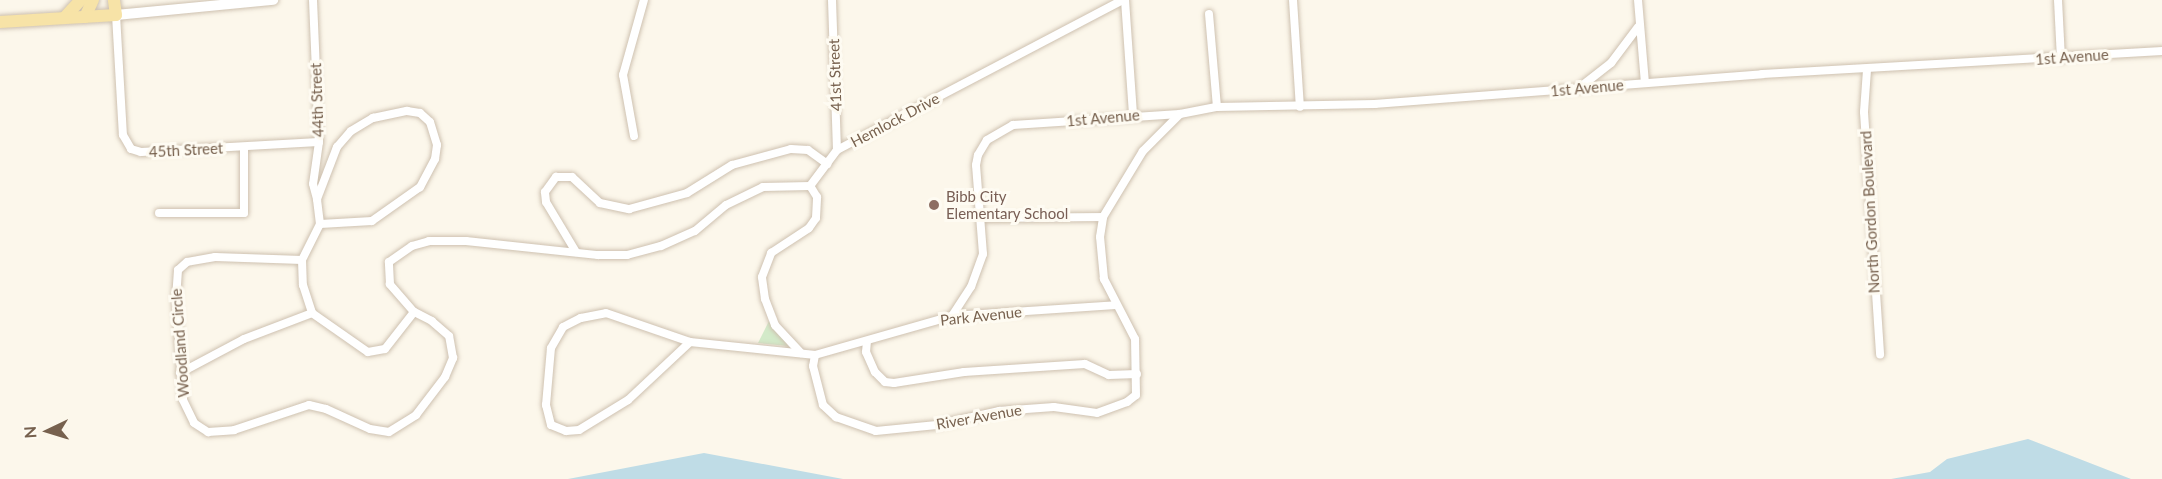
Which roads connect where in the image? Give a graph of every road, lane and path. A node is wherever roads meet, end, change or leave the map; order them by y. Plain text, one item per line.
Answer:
1 (81, 0) edge
2 (93, 0) edge
3 (114, 0) edge
4 (273, 0) edge
5 (313, 0) edge
6 (644, 0) edge
7 (832, 0) edge
8 (1124, 0) edge
9 (1293, 0) edge
10 (1638, 0) edge
11 (2058, 0) edge
12 (1209, 14) dead end
13 (116, 15) junction
14 (86, 17) junction
15 (64, 18) junction
16 (0, 22) edge
17 (1638, 27) junction
18 (2162, 51) edge
19 (2061, 59) junction
20 (1867, 70) junction
21 (1645, 82) junction
22 (1578, 89) junction
23 (1216, 107) junction
24 (1300, 107) junction
25 (1133, 114) junction
26 (1180, 114) junction
27 (634, 136) dead end
28 (319, 142) junction
29 (244, 147) junction
30 (837, 150) junction
31 (827, 164) junction
32 (810, 186) junction
33 (317, 199) junction
34 (159, 213) dead end
35 (1103, 217) junction
36 (982, 218) junction
37 (320, 224) junction
38 (576, 252) junction
39 (302, 260) junction
40 (1116, 305) junction
41 (414, 312) junction
42 (312, 313) junction
43 (952, 316) junction
44 (867, 341) junction
45 (690, 342) junction
46 (801, 353) junction
47 (1880, 354) dead end
48 (815, 355) junction
49 (180, 373) junction
50 (1137, 374) junction

1 - 15 main road
2 - 14 main road
3 - 13 main road, 45th Street
4 - 13 main road
5 - 28 street, 44th Street
6 - 27 street
7 - 30 street, 41st Street
8 - 25 street
8 - 30 street, Hemlock Drive
9 - 24 street
10 - 17 street
11 - 19 street
12 - 23 street
13 - 14 main road
13 - 29 street, 45th Street
14 - 15 main road
15 - 16 main road
17 - 21 street
17 - 22 street
18 - 19 street, 1st Avenue
19 - 20 street, 1st Avenue
20 - 21 street, 1st Avenue
20 - 47 street, North Gordon Boulevard
21 - 22 street, 1st Avenue
22 - 24 street, 1st Avenue
23 - 24 street, 1st Avenue
23 - 26 street, 1st Avenue
25 - 26 street, 1st Avenue
25 - 36 street, 1st Avenue
26 - 35 street
28 - 29 street
28 - 33 street, 44th Street
29 - 34 street, 45th Street
30 - 31 street, Hemlock Drive
31 - 32 street, Hemlock Drive
31 - 38 street
32 - 38 street
32 - 46 street
33 - 37 street, 44th Street
33 - 37 street
35 - 36 street
35 - 40 street
36 - 43 street
37 - 39 street
38 - 41 street, Woodland Circle
39 - 42 street
39 - 49 street, Woodland Circle
40 - 43 street, Park Avenue
40 - 50 street
41 - 42 street
41 - 49 street, Woodland Circle
42 - 49 street
43 - 44 street, Park Avenue
44 - 48 street, Park Avenue
44 - 50 street
45 - 45 street
45 - 46 street
46 - 48 street
48 - 50 street, River Avenue

